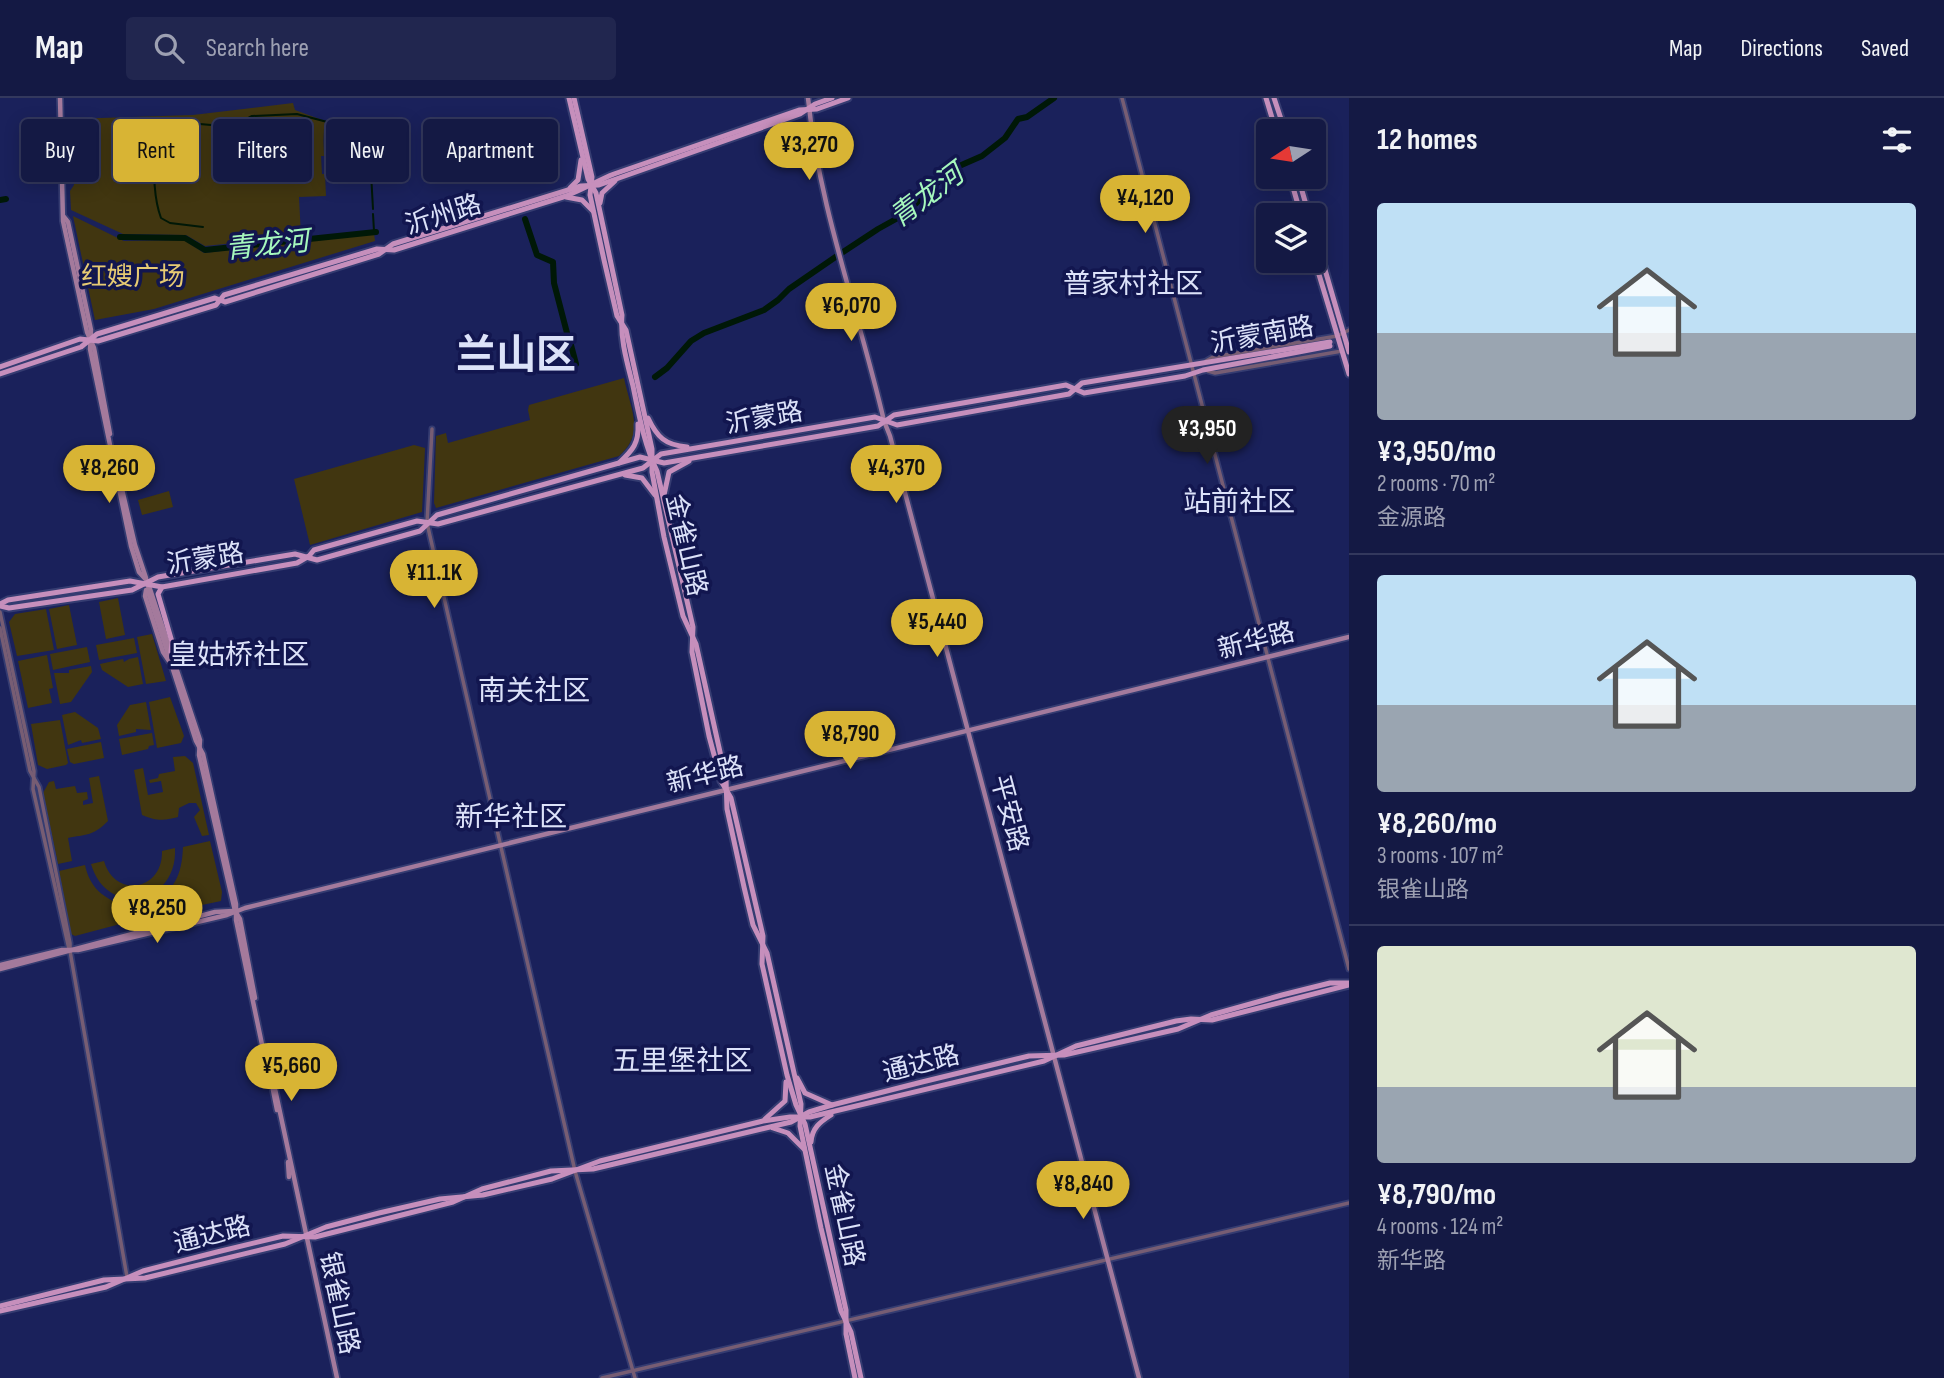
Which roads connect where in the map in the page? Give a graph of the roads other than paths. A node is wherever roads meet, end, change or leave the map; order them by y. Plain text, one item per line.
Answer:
1 (60, 98) edge
2 (569, 98) edge
3 (575, 98) edge
4 (808, 98) edge
5 (832, 98) edge
6 (848, 98) edge
7 (1122, 98) edge
8 (1266, 98) edge
9 (1274, 98) edge
10 (808, 109) junction
11 (1272, 119) edge
12 (1281, 119) edge
13 (581, 153) junction
14 (590, 167) junction
15 (617, 176) junction
16 (591, 186) junction
17 (567, 191) junction
18 (563, 197) junction
19 (595, 216) junction
20 (602, 220) junction
21 (385, 249) junction
22 (1326, 271) edge
23 (1320, 273) edge
24 (621, 322) junction
25 (1345, 333) edge
26 (91, 340) junction
27 (1330, 344) tunnel mouth
28 (1347, 351) edge
29 (1192, 366) junction
30 (0, 367) edge
31 (1202, 367) junction
32 (0, 373) edge
33 (1194, 373) junction
34 (1349, 374) edge
35 (1076, 389) junction
36 (640, 409) junction
37 (884, 421) junction
38 (432, 429) dead end
39 (693, 448) junction
40 (693, 458) junction
41 (652, 460) junction
42 (618, 464) junction
43 (618, 474) junction
44 (655, 495) junction
45 (664, 498) junction
46 (427, 523) junction
47 (309, 556) junction
48 (148, 582) junction
49 (162, 587) junction
50 (0, 605) edge
51 (0, 612) edge
52 (0, 628) edge
53 (692, 635) junction
54 (1349, 637) edge
55 (172, 652) junction
56 (1268, 656) junction
57 (968, 729) junction
58 (199, 747) junction
59 (33, 780) junction
60 (726, 788) junction
61 (500, 845) junction
62 (235, 911) junction
63 (762, 943) junction
64 (70, 951) junction
65 (0, 967) edge
66 (1349, 969) edge
67 (1349, 984) edge
68 (1054, 1056) junction
69 (269, 1069) junction
70 (793, 1071) junction
71 (787, 1075) junction
72 (832, 1105) junction
73 (836, 1111) junction
74 (800, 1117) junction
75 (763, 1121) junction
76 (763, 1129) junction
77 (804, 1149) junction
78 (811, 1152) junction
79 (289, 1160) junction
80 (295, 1167) dead end
81 (575, 1171) junction
82 (289, 1177) dead end
83 (1349, 1203) edge
84 (306, 1236) junction
85 (1107, 1260) junction
86 (128, 1278) junction
87 (1, 1309) edge
88 (846, 1322) junction
89 (634, 1370) junction
90 (337, 1378) edge
91 (602, 1378) edge
92 (635, 1378) edge
93 (858, 1378) edge
94 (1139, 1378) edge

1 - 26 main road, 银雀山路
2 - 13 main road, 金雀山路
3 - 14 main road, 金雀山路
4 - 10 main road
5 - 10 main road, 沂州路
6 - 10 main road, 沂州路
7 - 29 street
8 - 11 main road
9 - 12 main road
10 - 15 main road, 沂州路
10 - 37 main road, 平安路
13 - 16 main road, 金雀山路
13 - 17 main road
14 - 15 main road
14 - 16 main road, 金雀山路
15 - 16 main road, 沂州路
15 - 20 main road
16 - 17 main road, 沂州路
16 - 18 main road, 沂州路
16 - 19 main road, 金雀山路
16 - 20 main road, 金雀山路
17 - 21 main road, 沂州路
18 - 19 main road
18 - 21 main road, 沂州路
19 - 24 main road, 金雀山路
20 - 24 main road, 金雀山路
21 - 26 main road, 沂州路
22 - 25 main road
23 - 25 main road
24 - 36 main road, 金雀山路
25 - 28 main road
25 - 31 street
26 - 30 main road, 沂州路
26 - 32 main road, 沂州路
26 - 48 main road, 银雀山路
27 - 31 main road, 沂蒙南路
28 - 31 street
28 - 34 main road
29 - 31 main road, 沂蒙路
29 - 33 street
29 - 35 main road, 沂蒙路
31 - 33 main road, 沂蒙路
33 - 35 main road, 沂蒙路
33 - 56 street
35 - 37 main road, 沂蒙路
35 - 37 main road, 沂蒙路
36 - 39 main road
36 - 41 main road, 金雀山路
36 - 42 main road
37 - 39 main road, 沂蒙路
37 - 40 main road, 沂蒙路
37 - 57 main road, 平安路
38 - 46 street
39 - 41 main road, 沂蒙路
40 - 41 main road, 沂蒙路
40 - 45 main road
41 - 42 main road, 沂蒙路
41 - 43 main road, 沂蒙路
41 - 44 main road, 金雀山路
41 - 45 main road, 金雀山路
42 - 46 main road, 沂蒙路
43 - 44 main road
43 - 46 main road, 沂蒙路
44 - 53 main road, 金雀山路
45 - 53 main road, 金雀山路
46 - 47 main road, 沂蒙路
46 - 47 main road, 沂蒙路
46 - 61 street
47 - 48 main road, 沂蒙路
47 - 49 main road, 沂蒙路
48 - 49 main road, 沂蒙路
48 - 50 main road, 沂蒙路
48 - 55 main road, 银雀山路
48 - 58 main road, 银雀山路
49 - 55 main road
51 - 59 street
52 - 59 street
53 - 60 main road, 金雀山路
54 - 56 main road, 新华路
55 - 58 main road, 银雀山路
56 - 57 main road, 新华路
56 - 66 street
57 - 60 main road, 新华路
57 - 68 main road, 平安路
58 - 62 main road, 银雀山路
59 - 64 street
60 - 61 main road, 新华路
60 - 63 main road, 金雀山路
61 - 62 main road, 新华路
61 - 81 street
62 - 64 main road, 新华路
62 - 69 main road, 银雀山路
62 - 69 main road, 银雀山路
63 - 70 main road, 金雀山路
63 - 71 main road, 金雀山路
64 - 65 main road, 新华路
64 - 86 street
67 - 68 main road, 通达路
68 - 72 main road, 通达路
68 - 73 main road, 通达路
68 - 85 main road, 平安路
69 - 79 main road, 银雀山路
70 - 72 main road
70 - 74 main road, 金雀山路
71 - 74 main road, 金雀山路
71 - 75 main road
72 - 74 main road, 通达路
73 - 74 main road, 通达路
73 - 78 main road
74 - 75 main road, 通达路
74 - 76 main road, 通达路
74 - 77 main road, 金雀山路
74 - 78 main road, 金雀山路
75 - 81 main road, 通达路
76 - 77 main road
76 - 81 main road, 通达路
77 - 88 main road, 金雀山路
78 - 88 main road, 金雀山路
79 - 80 main road
79 - 82 main road
79 - 84 main road, 银雀山路
81 - 84 main road, 通达路
81 - 89 street
83 - 85 street
84 - 86 main road, 通达路
84 - 90 main road, 银雀山路
85 - 88 street
85 - 94 main road, 平安路
86 - 87 main road, 通达路
88 - 89 street
88 - 93 main road, 金雀山路
89 - 91 street
89 - 92 street

